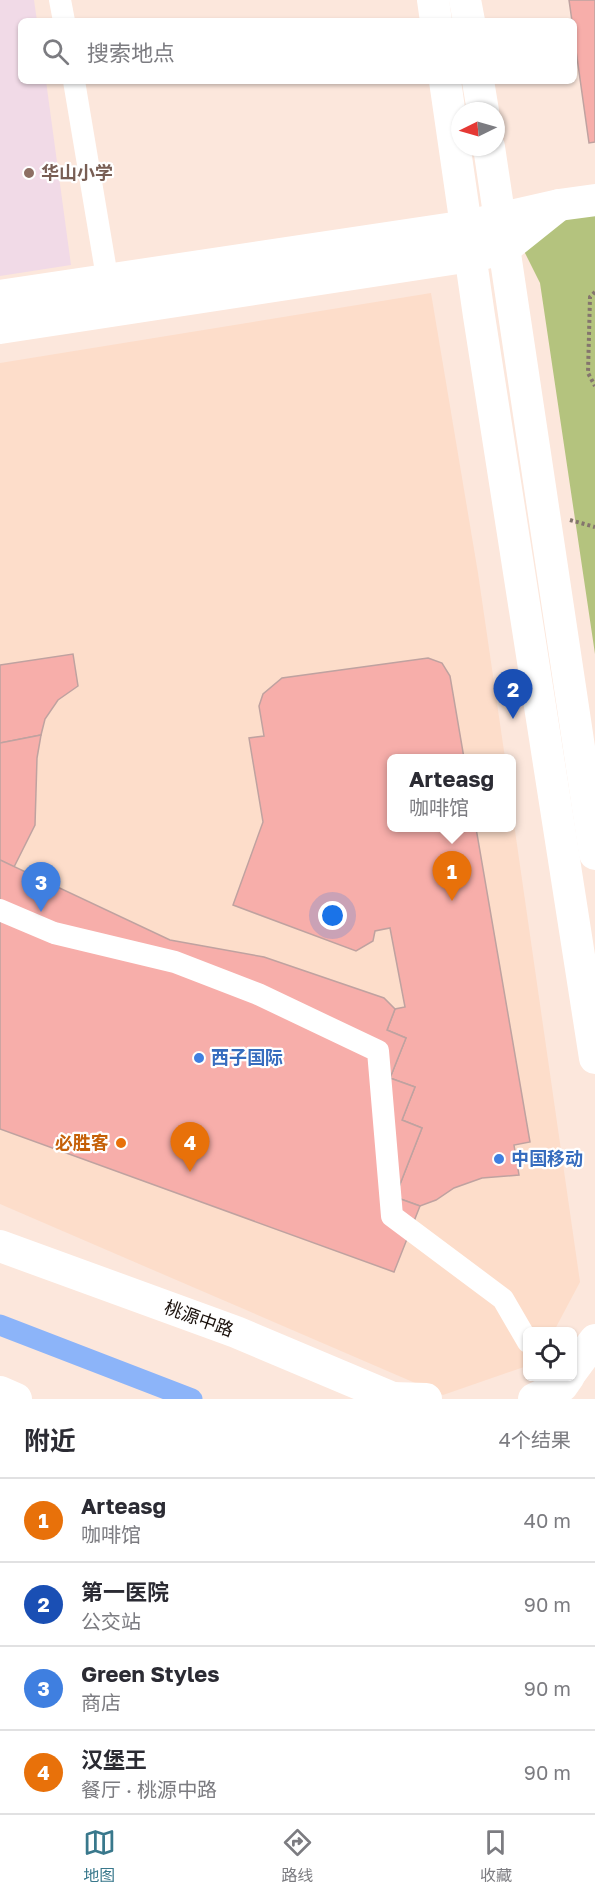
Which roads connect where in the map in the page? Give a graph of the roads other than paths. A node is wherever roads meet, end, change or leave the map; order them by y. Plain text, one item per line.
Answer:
1 (60, 0) edge
2 (433, 0) edge
3 (465, 0) edge
4 (63, 18) edge
5 (436, 18) edge
6 (468, 18) edge
7 (74, 84) edge
8 (446, 84) edge
9 (478, 84) edge
10 (482, 102) edge
11 (490, 156) edge
12 (595, 200) edge
13 (467, 226) junction
14 (502, 234) junction
15 (471, 256) junction
16 (106, 280) junction
17 (0, 296) edge
18 (114, 311) junction
19 (0, 328) edge
20 (595, 854) edge
21 (0, 910) edge
22 (595, 1058) edge
23 (0, 1246) edge
24 (523, 1333) edge
25 (595, 1340) edge
26 (577, 1365) edge
27 (566, 1381) edge
28 (0, 1392) edge
29 (394, 1398) edge
30 (16, 1399) edge
31 (426, 1399) edge
32 (534, 1399) edge

1 - 4 street
2 - 5 main road
3 - 6 main road
7 - 16 street
8 - 13 main road
9 - 10 main road
11 - 14 main road
12 - 14 main road
13 - 14 main road
13 - 15 main road
13 - 16 main road
14 - 15 main road
14 - 20 main road
15 - 18 main road
15 - 22 main road
16 - 17 main road
16 - 18 street
18 - 19 main road
21 - 24 street
23 - 29 main road, 桃源中路
25 - 26 main road
27 - 32 main road
28 - 30 main road
29 - 31 main road

